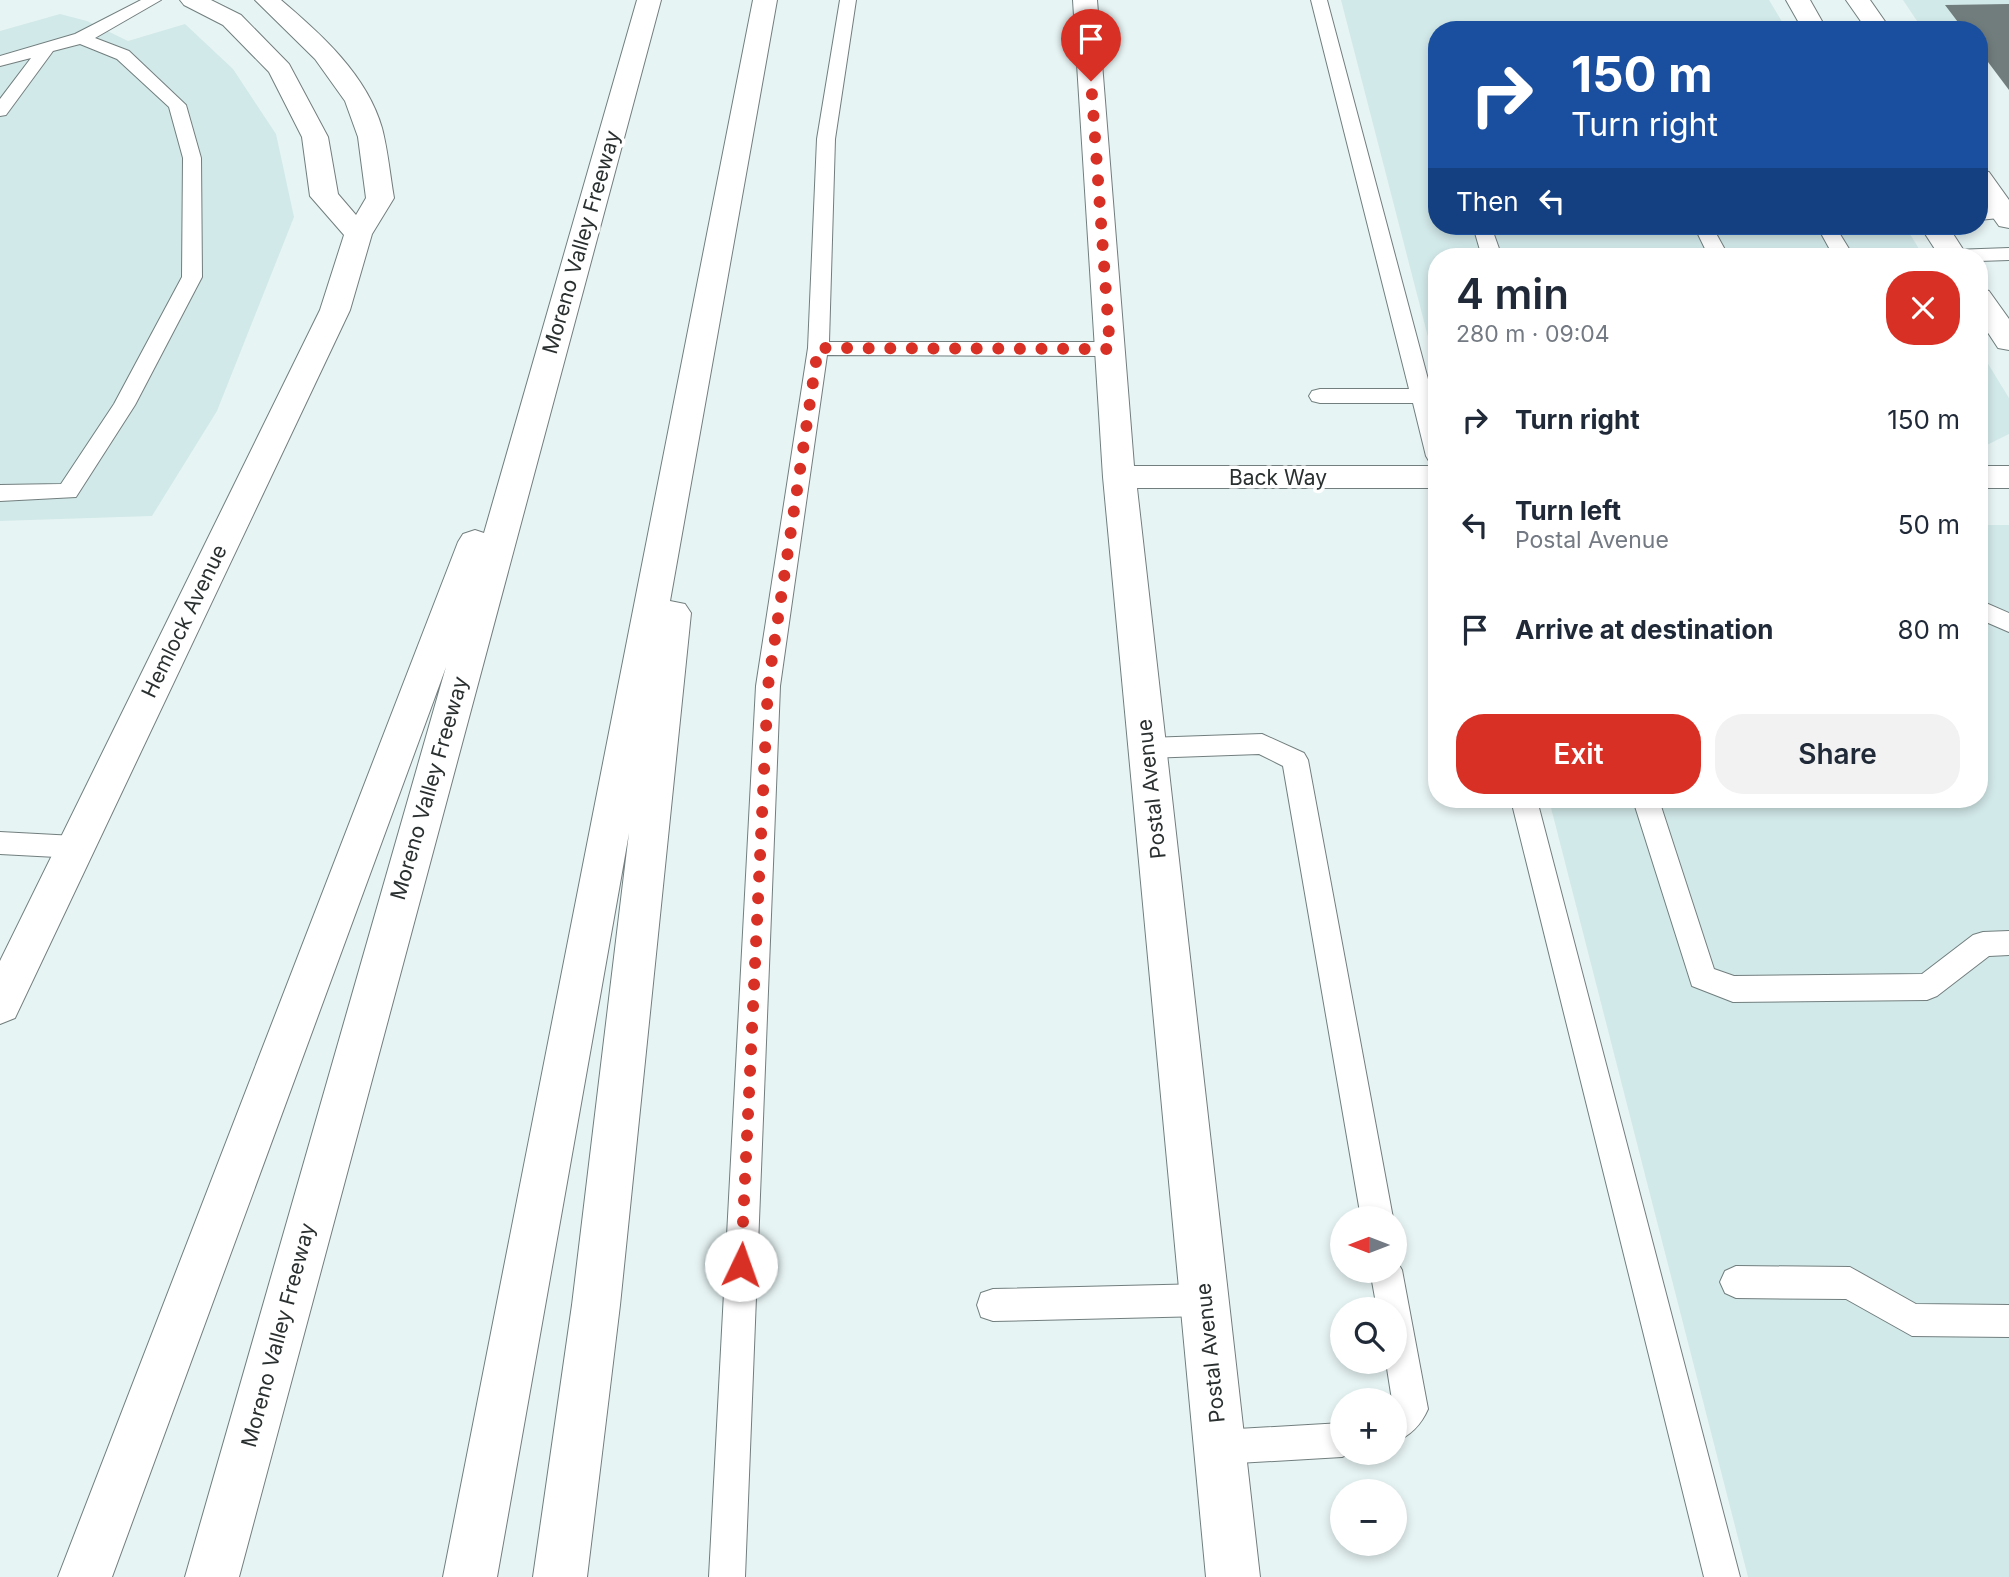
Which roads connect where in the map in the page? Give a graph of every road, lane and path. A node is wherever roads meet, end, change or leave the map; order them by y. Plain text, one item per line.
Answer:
1 (153, 0) edge
2 (192, 0) edge
3 (267, 0) edge
4 (649, 0) edge
5 (765, 0) edge
6 (848, 0) edge
7 (1085, 0) edge
8 (1319, 0) edge
9 (1798, 0) edge
10 (1858, 0) edge
11 (1810, 21) edge
12 (1872, 21) edge
13 (81, 37) junction
14 (46, 50) junction
15 (0, 61) edge
16 (0, 111) edge
17 (1988, 197) edge
18 (1997, 216) edge
19 (358, 234) junction
20 (2009, 254) edge
21 (1988, 255) edge
22 (563, 307) junction
23 (707, 308) junction
24 (1988, 310) edge
25 (2009, 341) edge
26 (818, 348) junction
27 (1110, 349) junction
28 (1320, 396) dead end
29 (1421, 396) junction
30 (1428, 422) edge
31 (1119, 477) junction
32 (1428, 477) edge
33 (1988, 477) edge
34 (2009, 477) edge
35 (0, 493) edge
36 (1988, 613) edge
37 (2009, 623) edge
38 (1147, 748) junction
39 (1526, 808) edge
40 (1649, 808) edge
41 (0, 843) edge
42 (75, 847) junction
43 (2009, 943) edge
44 (0, 1005) edge
45 (1375, 1206) edge
46 (1736, 1282) dead end
47 (1205, 1300) junction
48 (993, 1305) dead end
49 (2009, 1321) edge
50 (1405, 1374) edge
51 (1407, 1413) edge
52 (1330, 1441) edge
53 (1220, 1447) junction
54 (85, 1577) edge
55 (212, 1577) edge
56 (470, 1577) edge
57 (560, 1577) edge
58 (727, 1577) edge
59 (1233, 1577) edge
60 (1722, 1577) edge

1 - 13 lane
2 - 19 main road
3 - 19 main road, Hemlock Avenue
4 - 22 main road, Moreno Valley Freeway
5 - 23 main road
6 - 26 lane
7 - 27 main road, Postal Avenue
8 - 29 lane
9 - 11 main road
10 - 12 main road
13 - 14 lane
13 - 35 lane
14 - 15 lane
14 - 16 lane
17 - 18 main road
19 - 42 main road, Hemlock Avenue
20 - 21 lane
22 - 54 main road
22 - 55 main road, Moreno Valley Freeway
23 - 56 main road
23 - 57 main road
24 - 25 main road
26 - 27 lane
26 - 58 lane
27 - 31 main road, Postal Avenue
28 - 29 lane
29 - 30 lane
31 - 32 main road, Back Way
31 - 38 main road, Postal Avenue
33 - 34 main road
36 - 37 lane
38 - 45 lane
38 - 47 main road, Postal Avenue
39 - 60 lane
40 - 43 lane
41 - 42 lane
42 - 44 main road, Hemlock Avenue
46 - 49 lane
47 - 48 lane
47 - 53 main road, Postal Avenue
50 - 51 lane
52 - 53 lane
53 - 59 main road, Postal Avenue

